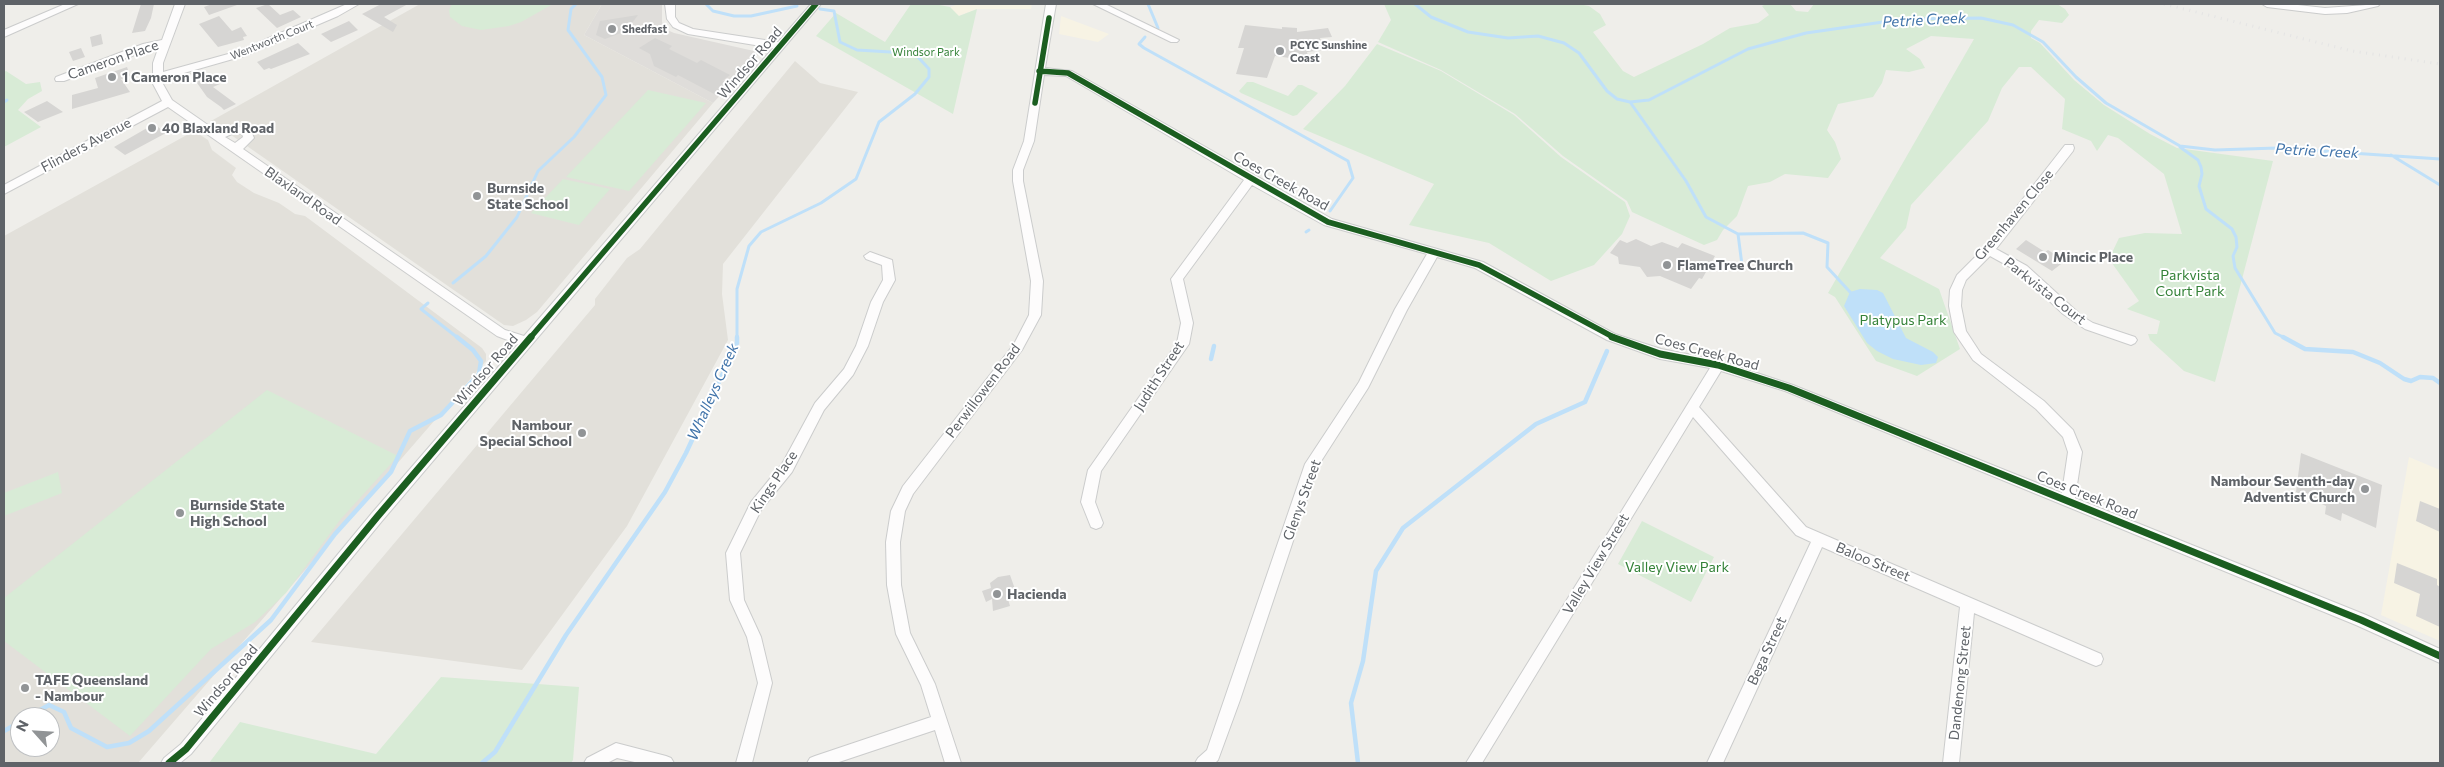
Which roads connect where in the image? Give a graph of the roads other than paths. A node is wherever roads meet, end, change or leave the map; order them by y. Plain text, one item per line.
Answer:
1 (73, 4) edge
2 (180, 4) edge
3 (354, 4) edge
4 (670, 4) edge
5 (1051, 4) edge
6 (1098, 4) edge
7 (2267, 4) edge
8 (2375, 4) edge
9 (813, 8) edge
10 (4, 34) edge
11 (1174, 40) dead end
12 (166, 42) junction
13 (781, 46) junction
14 (1039, 72) junction
15 (158, 77) junction
16 (60, 79) dead end
17 (168, 102) junction
18 (217, 136) junction
19 (2069, 148) dead end
20 (235, 149) junction
21 (1250, 179) junction
22 (4, 190) edge
23 (1989, 250) junction
24 (1434, 252) junction
25 (870, 256) dead end
26 (2131, 340) dead end
27 (527, 342) junction
28 (1718, 366) junction
29 (1692, 408) junction
30 (2068, 501) junction
31 (1096, 523) dead end
32 (1819, 539) junction
33 (1968, 603) junction
34 (2440, 656) edge
35 (2096, 659) dead end
36 (940, 721) junction
37 (182, 756) edge
38 (1211, 760) edge
39 (169, 763) edge
40 (592, 763) edge
41 (666, 763) edge
42 (744, 763) edge
43 (815, 763) edge
44 (953, 763) edge
45 (1474, 763) edge
46 (1715, 763) edge
47 (1951, 763) edge

1 - 10 street
2 - 12 street
3 - 15 street, Wentworth Court
4 - 13 street
5 - 14 street, Perwillowen Road
6 - 11 street
7 - 8 street
9 - 13 street, Windsor Road
12 - 15 street
12 - 16 street, Cameron Place
13 - 27 street, Windsor Road
14 - 21 street, Coes Creek Road
14 - 36 street, Perwillowen Road
15 - 17 street
17 - 18 street, Blaxland Road
17 - 22 street, Flinders Avenue
18 - 20 street, Blaxland Road
18 - 20 street
19 - 23 street, Greenhaven Close
20 - 27 street, Blaxland Road
21 - 24 street, Coes Creek Road
21 - 31 street, Judith Street
23 - 26 street, Parkvista Court
23 - 30 street, Greenhaven Close
24 - 28 street, Coes Creek Road
24 - 38 street, Glenys Street
25 - 42 street, Kings Place
27 - 37 street, Windsor Road
28 - 29 street, Valley View Street
28 - 30 street, Coes Creek Road
29 - 32 street, Baloo Street
29 - 45 street, Valley View Street
30 - 34 street, Coes Creek Road
32 - 33 street, Baloo Street
32 - 46 street, Bega Street
33 - 35 street, Baloo Street
33 - 47 street, Dandenong Street
36 - 43 street
36 - 44 street, Perwillowen Road
37 - 39 street, Windsor Road
40 - 41 street

